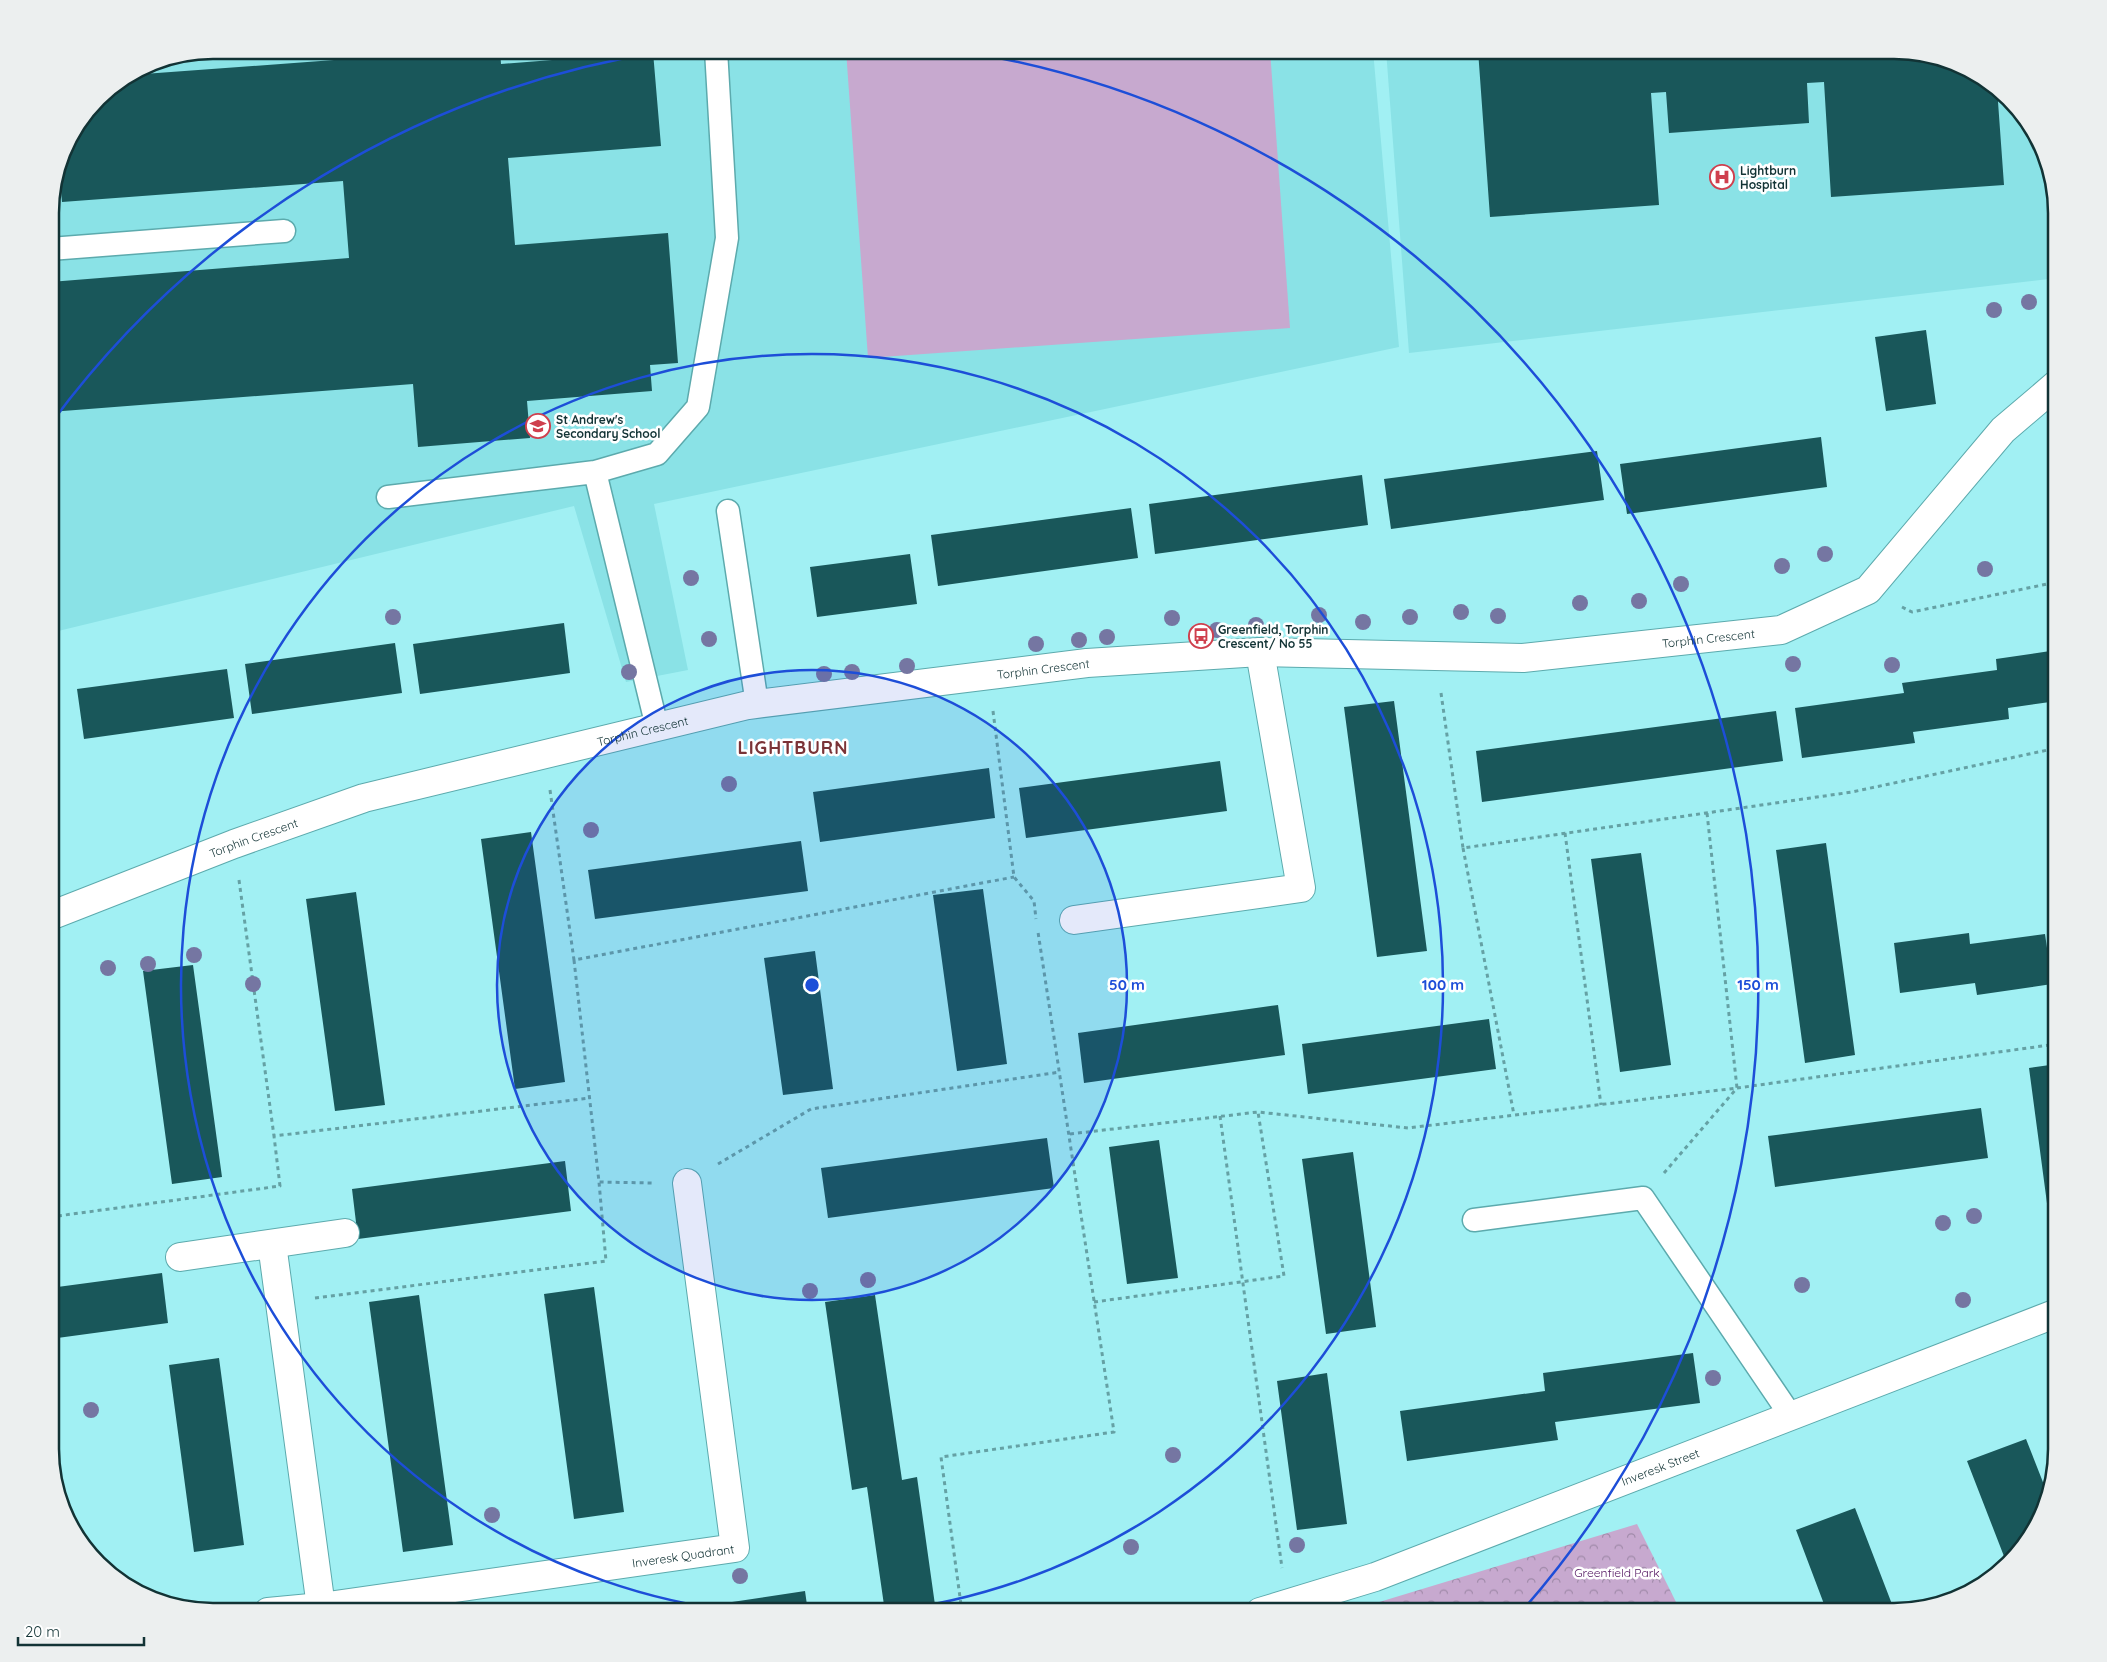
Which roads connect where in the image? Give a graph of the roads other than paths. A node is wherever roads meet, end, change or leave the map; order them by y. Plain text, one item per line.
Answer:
1 (717, 59) edge
2 (284, 231) dead end
3 (59, 248) edge
4 (2048, 392) edge
5 (595, 472) junction
6 (388, 497) dead end
7 (728, 511) dead end
8 (1260, 652) junction
9 (757, 704) junction
10 (657, 727) junction
11 (59, 912) edge
12 (1074, 920) dead end
13 (687, 1183) road end
14 (1474, 1220) dead end
15 (345, 1233) dead end
16 (272, 1244) junction
17 (180, 1257) dead end
18 (2048, 1316) edge
19 (1791, 1416) junction
20 (320, 1603) edge
21 (349, 1603) edge
22 (1291, 1603) edge

1 - 5 lane
2 - 3 lane
4 - 8 street, Torphin Crescent
5 - 6 lane
5 - 10 lane
7 - 9 lane
8 - 9 street, Torphin Crescent
8 - 12 street
9 - 10 street, Torphin Crescent
10 - 11 street, Torphin Crescent
13 - 21 street, Inveresk Quadrant
14 - 19 lane
15 - 16 street
16 - 17 street
16 - 20 street
18 - 19 street, Inveresk Street
19 - 22 street, Inveresk Street

